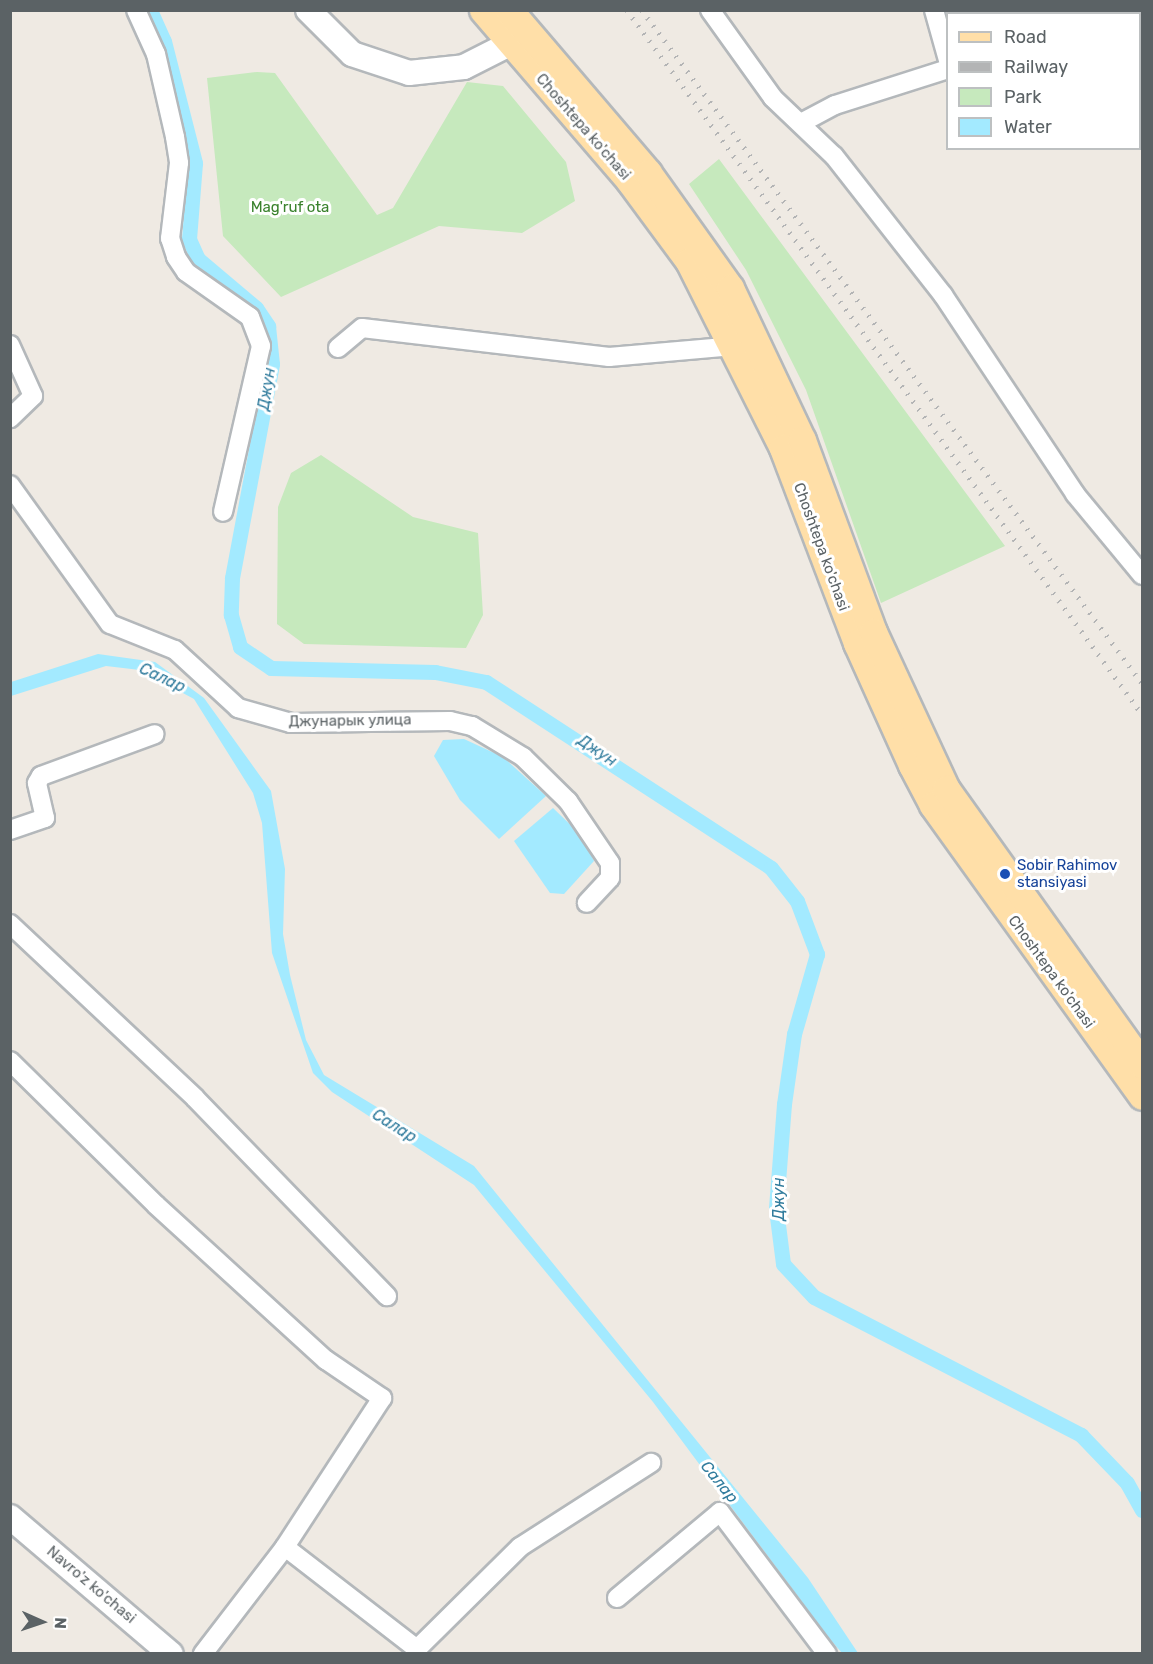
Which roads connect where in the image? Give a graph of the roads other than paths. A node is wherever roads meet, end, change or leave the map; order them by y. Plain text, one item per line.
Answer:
1 (136, 10) edge
2 (308, 10) edge
3 (483, 10) edge
4 (508, 10) edge
5 (710, 10) edge
6 (934, 10) edge
7 (521, 40) junction
8 (946, 53) edge
9 (946, 70) edge
10 (801, 123) junction
11 (10, 345) edge
12 (734, 346) junction
13 (338, 348) dead end
14 (10, 418) edge
15 (10, 485) edge
16 (223, 512) dead end
17 (1143, 575) edge
18 (155, 734) dead end
19 (10, 830) edge
20 (587, 903) dead end
21 (10, 924) edge
22 (10, 1061) edge
23 (1143, 1064) edge
24 (1143, 1096) edge
25 (387, 1296) dead end
26 (651, 1463) dead end
27 (10, 1517) edge
28 (285, 1547) junction
29 (617, 1598) dead end
30 (171, 1653) edge
31 (203, 1653) edge
32 (827, 1653) edge

1 - 16 street
2 - 7 street
3 - 7 main road, Choshtepa ko'chasi
4 - 7 main road, Choshtepa ko'chasi
5 - 10 street
6 - 8 street
7 - 12 main road, Choshtepa ko'chasi
7 - 23 main road, Choshtepa ko'chasi
9 - 10 street
10 - 17 street
11 - 14 street
12 - 13 street
12 - 24 main road, Choshtepa ko'chasi
15 - 20 street, Джунарык улица
18 - 19 street
21 - 25 street
22 - 28 street
26 - 28 street
27 - 30 street, Navro'z ko'chasi
28 - 31 street
29 - 32 street

